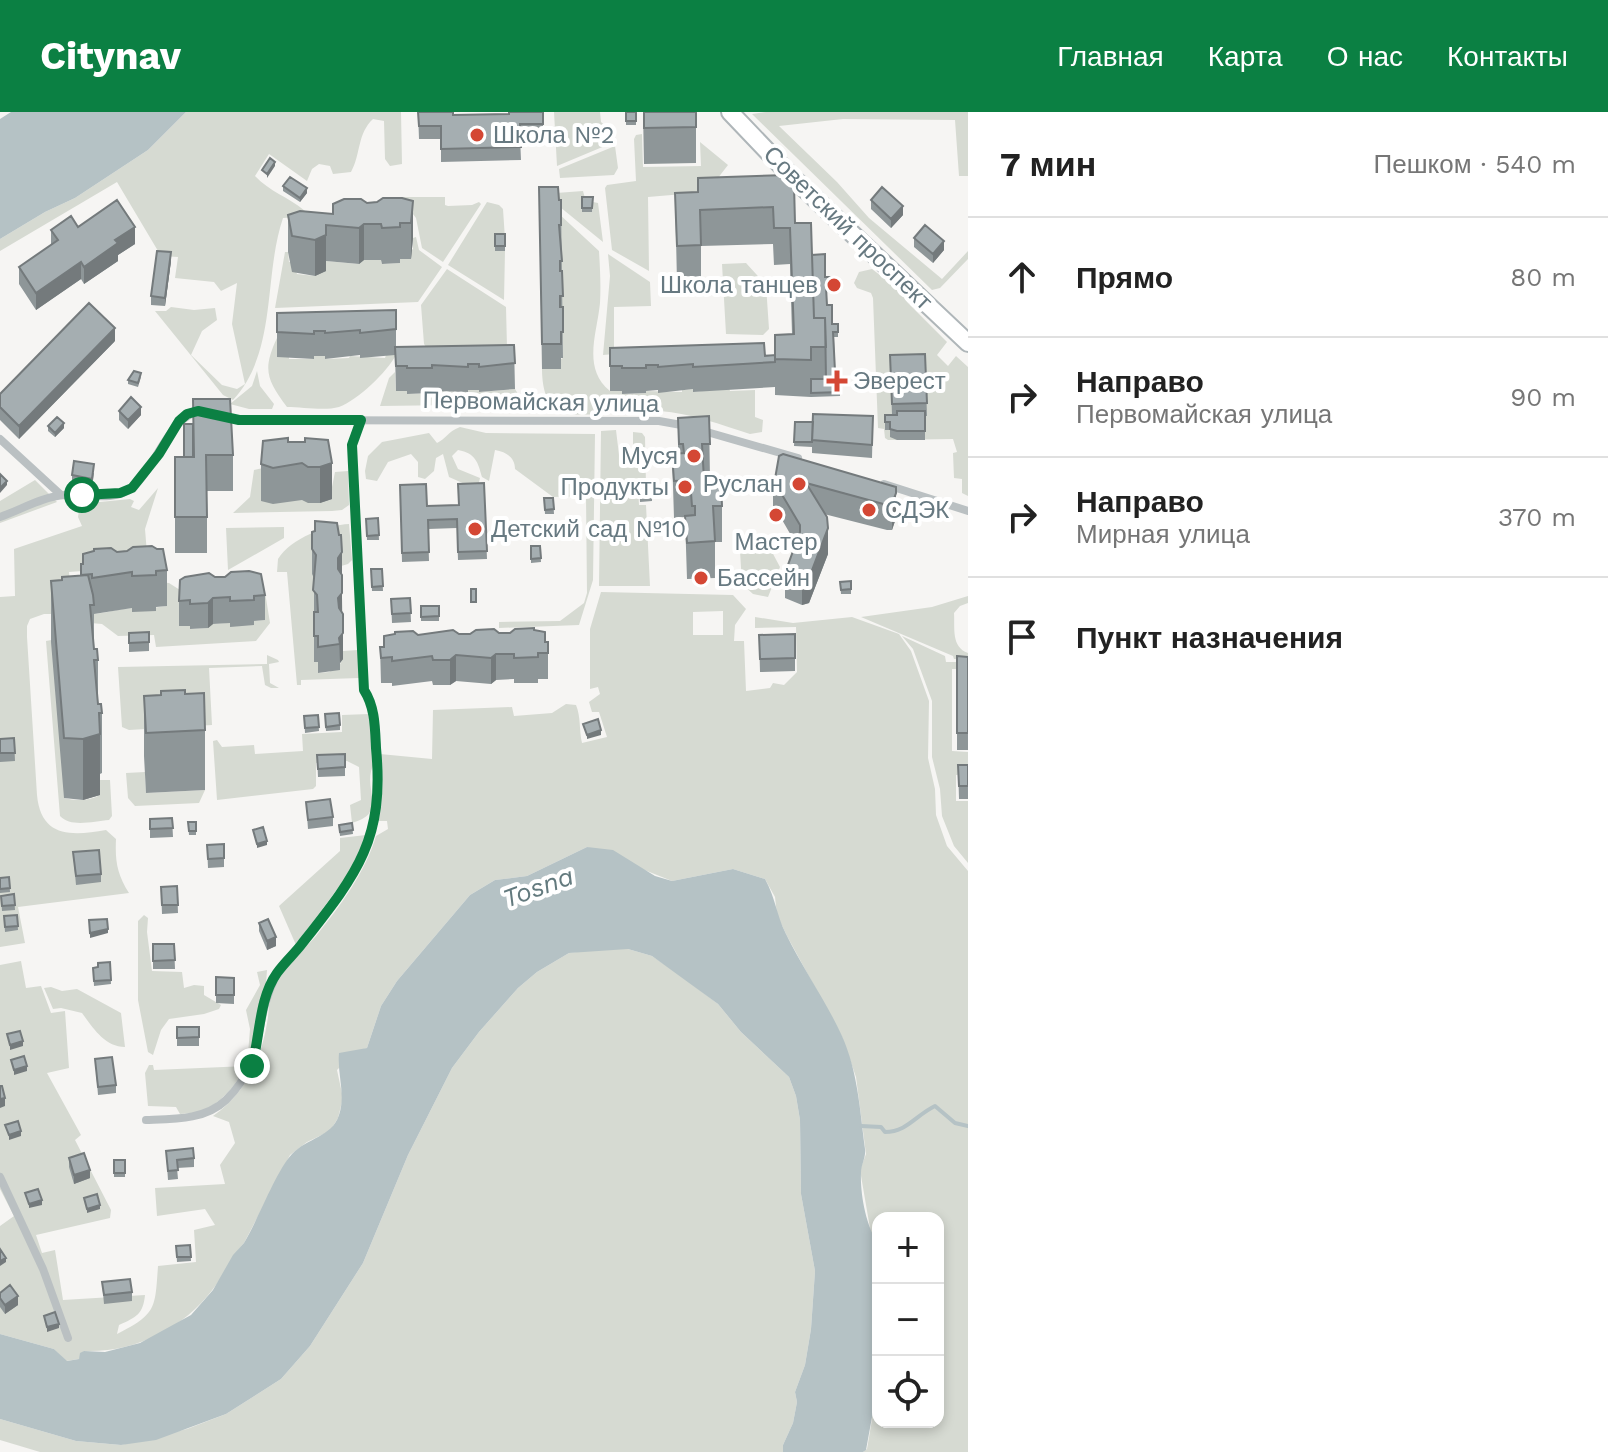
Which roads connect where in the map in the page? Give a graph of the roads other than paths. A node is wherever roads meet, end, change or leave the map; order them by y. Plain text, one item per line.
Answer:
1 (730, 112) edge
2 (968, 343) edge
3 (361, 420) junction
4 (0, 439) edge
5 (802, 460) edge
6 (874, 480) edge
7 (61, 495) junction
8 (968, 511) edge
9 (0, 517) edge
10 (146, 1120) dead end
11 (0, 1177) edge
12 (68, 1338) dead end

1 - 2 main road, Советский проспект
3 - 5 street, Первомайская улица
3 - 7 street, Первомайская улица
3 - 10 street
4 - 7 street
6 - 8 street
7 - 9 street
11 - 12 street

